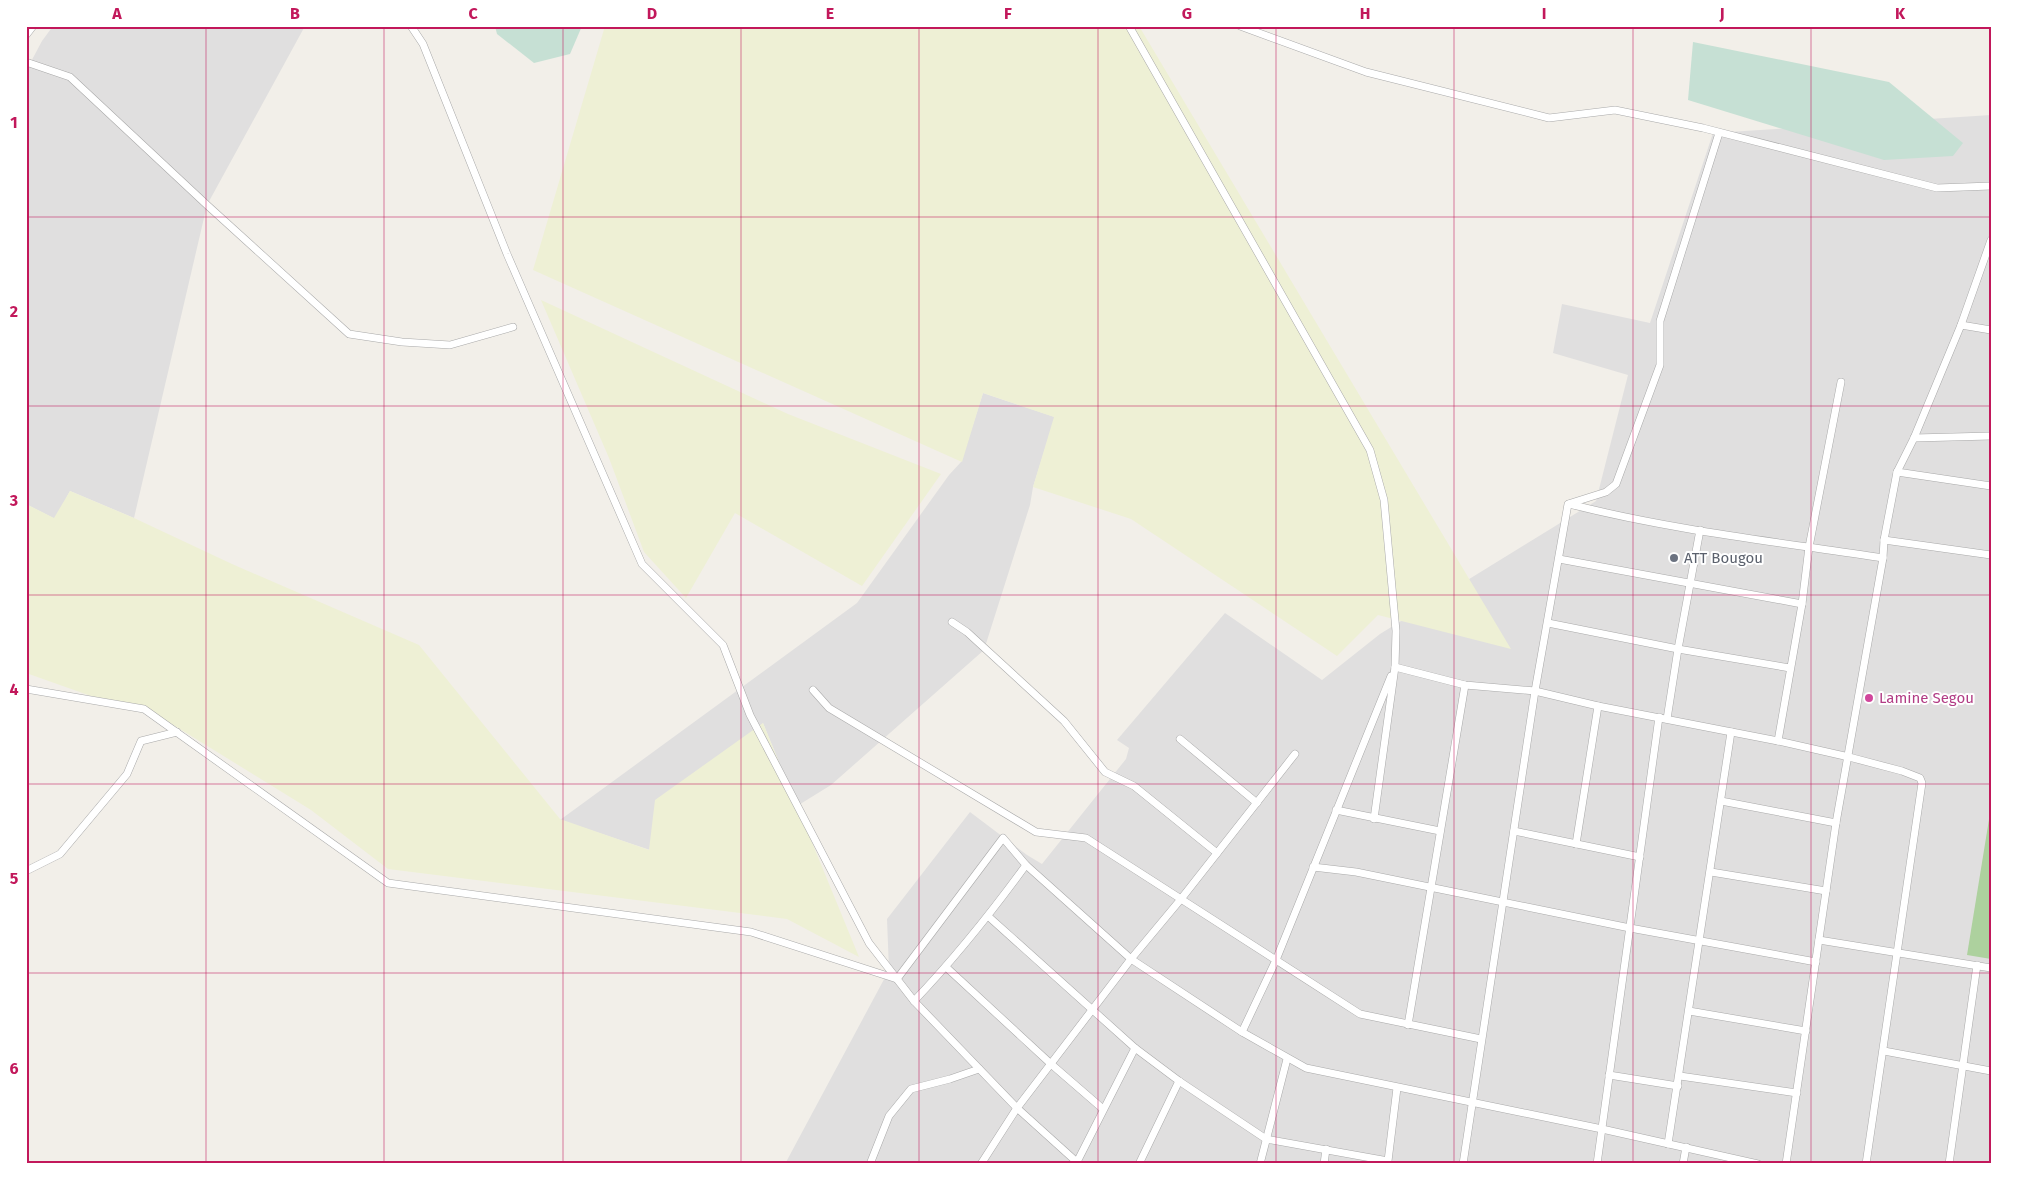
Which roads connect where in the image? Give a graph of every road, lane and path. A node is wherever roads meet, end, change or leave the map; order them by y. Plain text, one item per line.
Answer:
1 (33, 26) edge
2 (411, 26) edge
3 (1129, 26) edge
4 (1240, 26) edge
5 (26, 35) edge
6 (26, 62) edge
7 (1720, 133) junction
8 (1991, 186) edge
9 (1991, 240) edge
10 (1961, 326) junction
11 (513, 327) dead end
12 (1991, 330) edge
13 (1841, 382) dead end
14 (1991, 436) edge
15 (1914, 438) junction
16 (1897, 472) junction
17 (1991, 486) edge
18 (1568, 504) junction
19 (1700, 530) junction
20 (1884, 540) junction
21 (1809, 547) junction
22 (1991, 555) edge
23 (1559, 558) junction
24 (1883, 558) junction
25 (1690, 583) junction
26 (1802, 604) junction
27 (952, 622) dead end
28 (1548, 623) junction
29 (1678, 649) junction
30 (1395, 667) junction
31 (1790, 668) junction
32 (1465, 685) junction
33 (26, 689) edge
34 (813, 690) dead end
35 (1535, 691) junction
36 (1598, 706) junction
37 (1663, 718) junction
38 (177, 732) junction
39 (1731, 732) junction
40 (1180, 739) dead end
41 (1778, 741) junction
42 (1295, 754) dead end
43 (1849, 757) junction
44 (1722, 801) junction
45 (1257, 802) junction
46 (1336, 810) junction
47 (1374, 818) junction
48 (1836, 823) junction
49 (1440, 831) junction
50 (1514, 831) junction
51 (1576, 844) junction
52 (1217, 853) junction
53 (1640, 857) junction
54 (1026, 865) junction
55 (1313, 867) junction
56 (26, 871) edge
57 (1711, 872) junction
58 (1432, 887) junction
59 (1826, 891) junction
60 (1181, 899) junction
61 (1503, 902) junction
62 (989, 917) junction
63 (1630, 928) junction
64 (1819, 940) junction
65 (1699, 941) junction
66 (1898, 952) junction
67 (1132, 959) junction
68 (1276, 960) junction
69 (1816, 962) junction
70 (1977, 965) junction
71 (946, 967) junction
72 (1991, 968) edge
73 (897, 978) junction
74 (914, 1002) junction
75 (1094, 1011) junction
76 (1689, 1011) junction
77 (1408, 1025) junction
78 (1806, 1031) junction
79 (1242, 1032) junction
80 (1481, 1039) junction
81 (1135, 1048) junction
82 (1884, 1051) junction
83 (1288, 1059) junction
84 (1051, 1064) junction
85 (1963, 1066) junction
86 (979, 1069) junction
87 (1991, 1071) edge
88 (1609, 1075) junction
89 (1680, 1076) junction
90 (1179, 1081) junction
91 (1678, 1086) junction
92 (1397, 1088) junction
93 (1796, 1093) junction
94 (1472, 1103) junction
95 (1017, 1108) junction
96 (1103, 1109) junction
97 (1602, 1129) junction
98 (1266, 1139) junction
99 (1668, 1144) junction
100 (1686, 1147) junction
101 (1326, 1149) junction
102 (1387, 1162) edge
103 (1077, 1163) edge
104 (870, 1164) edge
105 (981, 1164) edge
106 (1139, 1164) edge
107 (1260, 1164) edge
108 (1324, 1164) edge
109 (1463, 1164) edge
110 (1597, 1164) edge
111 (1684, 1164) edge
112 (1758, 1164) edge
113 (1786, 1164) edge
114 (1866, 1164) edge
115 (1949, 1164) edge

1 - 5 street
2 - 73 street
3 - 30 street
4 - 7 street
6 - 11 street
7 - 8 street
7 - 18 street
9 - 10 street
10 - 12 street
10 - 15 street
13 - 21 street
14 - 15 street
15 - 16 street
16 - 17 street
16 - 20 street
18 - 19 street
18 - 23 street
19 - 21 street
19 - 25 street
20 - 22 street
20 - 24 street
21 - 24 street
21 - 26 street
23 - 25 street
23 - 28 street
24 - 43 street
25 - 26 street
25 - 29 street
26 - 31 street
27 - 52 street
28 - 29 street
28 - 35 street
29 - 31 street
29 - 37 street
30 - 32 street
30 - 46 street
30 - 47 street
31 - 41 street
32 - 35 street
32 - 49 street
33 - 38 street
34 - 60 street
35 - 36 street
35 - 50 street
36 - 37 street
36 - 51 street
37 - 39 street
37 - 53 street
38 - 56 street
38 - 73 street
39 - 41 street
39 - 44 street
40 - 45 street
41 - 43 street
42 - 45 street
43 - 48 street
43 - 66 street
44 - 48 street
44 - 57 street
45 - 52 street
46 - 47 street
46 - 55 street
47 - 49 street
48 - 59 street
49 - 58 street
50 - 51 street
50 - 61 street
51 - 53 street
52 - 60 street
53 - 63 street
54 - 62 street
54 - 67 street
54 - 73 street
55 - 58 street
55 - 68 street
57 - 59 street
57 - 65 street
58 - 61 street
58 - 77 street
59 - 64 street
60 - 67 street
60 - 68 street
61 - 63 street
61 - 80 street
62 - 71 street
62 - 75 street
63 - 65 street
63 - 88 street
64 - 66 street
64 - 69 street
65 - 69 street
65 - 76 street
66 - 70 street
66 - 82 street
67 - 75 street
67 - 79 street
68 - 77 street
68 - 79 street
69 - 78 street
70 - 72 street
70 - 85 street
71 - 74 street
71 - 84 street
73 - 74 street
74 - 86 street
75 - 81 street
75 - 84 street
76 - 78 street
76 - 89 street
77 - 80 street
78 - 93 street
79 - 83 street
80 - 94 street
81 - 90 street
81 - 96 street
82 - 85 street
82 - 114 street
83 - 92 street
83 - 98 street
84 - 95 street
84 - 96 street
85 - 87 street
85 - 115 street
86 - 95 street
86 - 104 street
88 - 91 street
88 - 97 street
89 - 91 street
89 - 93 street
90 - 98 street
90 - 106 street
91 - 99 street
92 - 94 street
92 - 102 street
93 - 113 street
94 - 97 street
94 - 109 street
95 - 103 street
95 - 105 street
96 - 103 street
97 - 99 street
97 - 110 street
98 - 101 street
98 - 107 street
99 - 100 street
100 - 111 street
100 - 112 street
101 - 102 street
101 - 108 street

